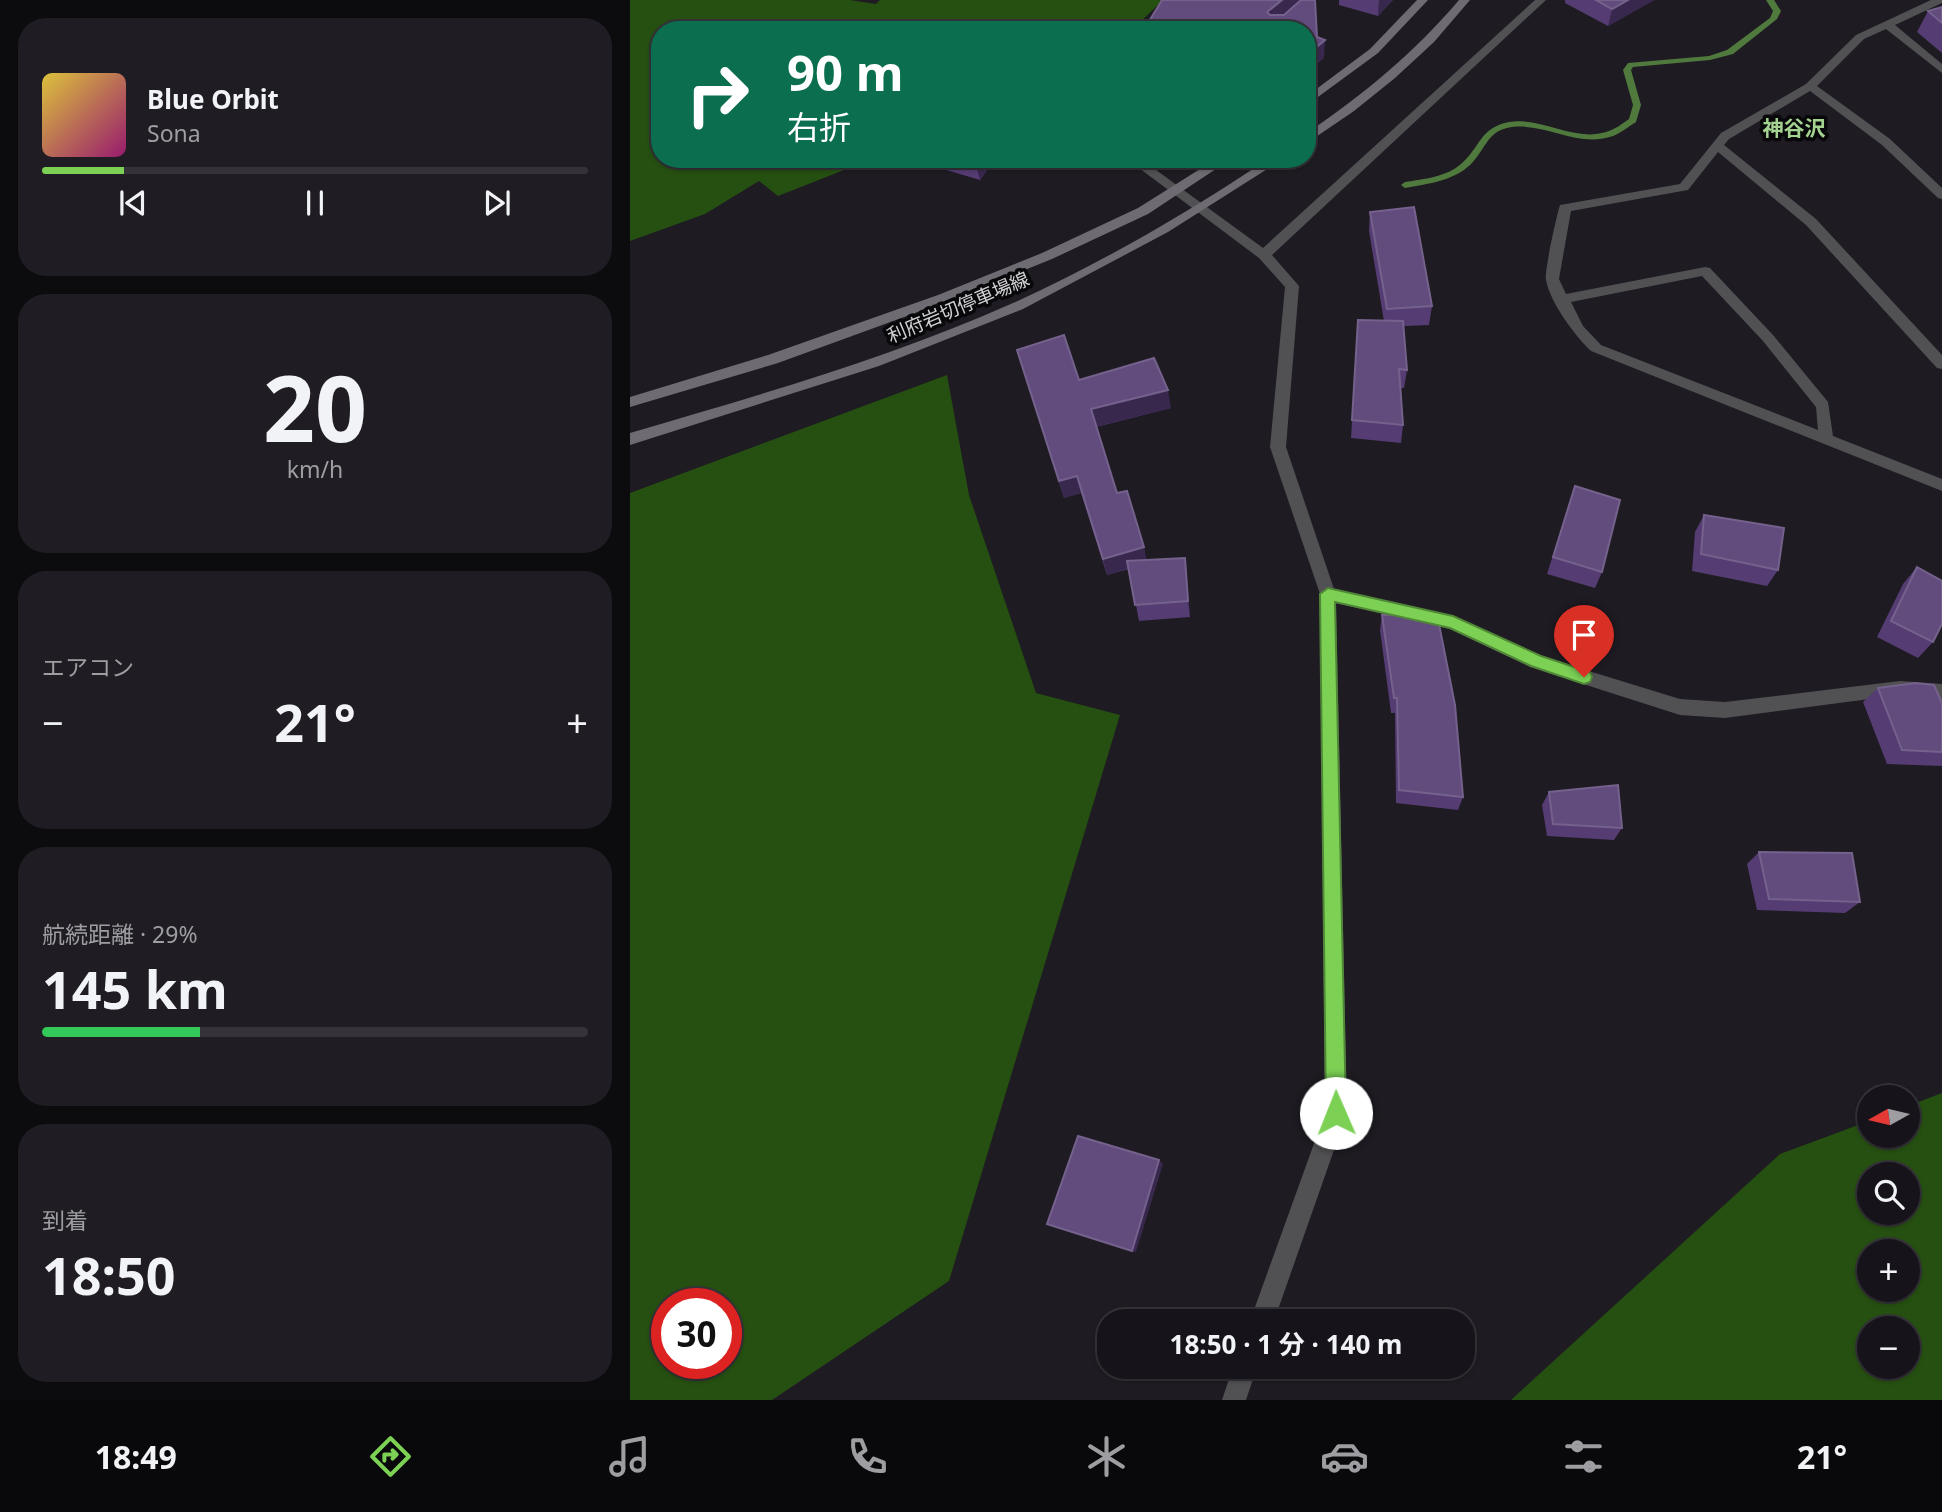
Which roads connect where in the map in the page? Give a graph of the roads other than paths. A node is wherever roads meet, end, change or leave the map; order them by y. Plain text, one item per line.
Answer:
1 (1423, 0) edge
2 (1465, 0) edge
3 (1541, 0) edge
4 (1940, 0) edge
5 (1886, 24) junction
6 (1942, 70) edge
7 (1810, 86) junction
8 (1316, 95) edge
9 (1316, 133) edge
10 (1717, 145) junction
11 (1145, 168) edge
12 (1211, 168) edge
13 (1263, 168) edge
14 (1175, 191) junction
15 (1942, 195) edge
16 (1200, 209) junction
17 (1264, 255) junction
18 (1560, 300) junction
19 (1942, 364) edge
20 (630, 402) edge
21 (630, 439) edge
22 (1826, 440) junction
23 (1942, 485) edge
24 (1328, 594) junction
25 (1942, 692) edge
26 (1266, 1309) edge
27 (1241, 1379) edge
28 (1234, 1400) edge

1 - 8 main road
2 - 9 main road
3 - 17 street
4 - 5 street
5 - 6 street
5 - 7 street
7 - 10 street
7 - 15 street
10 - 18 street
10 - 19 street
11 - 14 street
12 - 14 main road, 利府岩切停車場線
13 - 16 main road, 利府岩切停車場線
14 - 16 street
14 - 20 main road, 利府岩切停車場線
16 - 17 street
16 - 21 main road, 利府岩切停車場線
17 - 24 street
18 - 22 street
18 - 22 street
22 - 23 street
24 - 25 street
24 - 26 street
27 - 28 street

